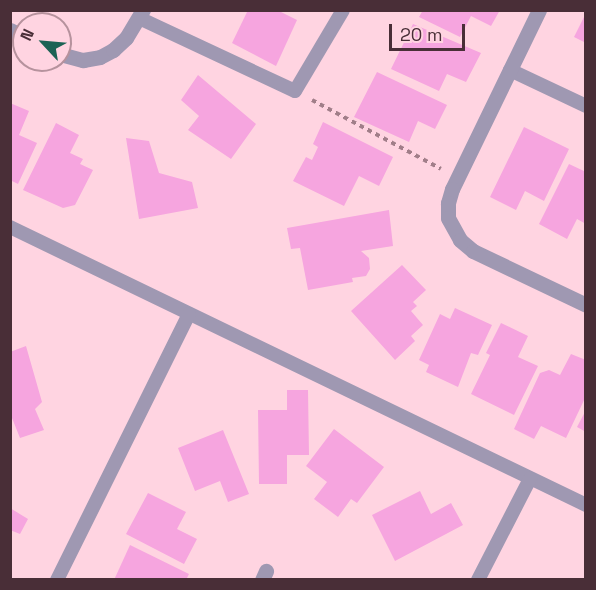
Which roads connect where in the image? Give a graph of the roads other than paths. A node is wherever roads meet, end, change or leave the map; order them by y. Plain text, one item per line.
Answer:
1 (343, 10) edge
2 (539, 10) edge
3 (141, 14) edge
4 (72, 57) edge
5 (510, 70) junction
6 (585, 106) edge
7 (10, 227) edge
8 (585, 305) edge
9 (189, 314) junction
10 (530, 479) junction
11 (585, 505) edge
12 (57, 579) edge
13 (478, 579) edge

1 - 3 lane
2 - 5 street
3 - 4 street
5 - 6 lane
5 - 8 street
7 - 9 lane
9 - 10 lane
9 - 12 lane
10 - 11 lane
10 - 13 lane

